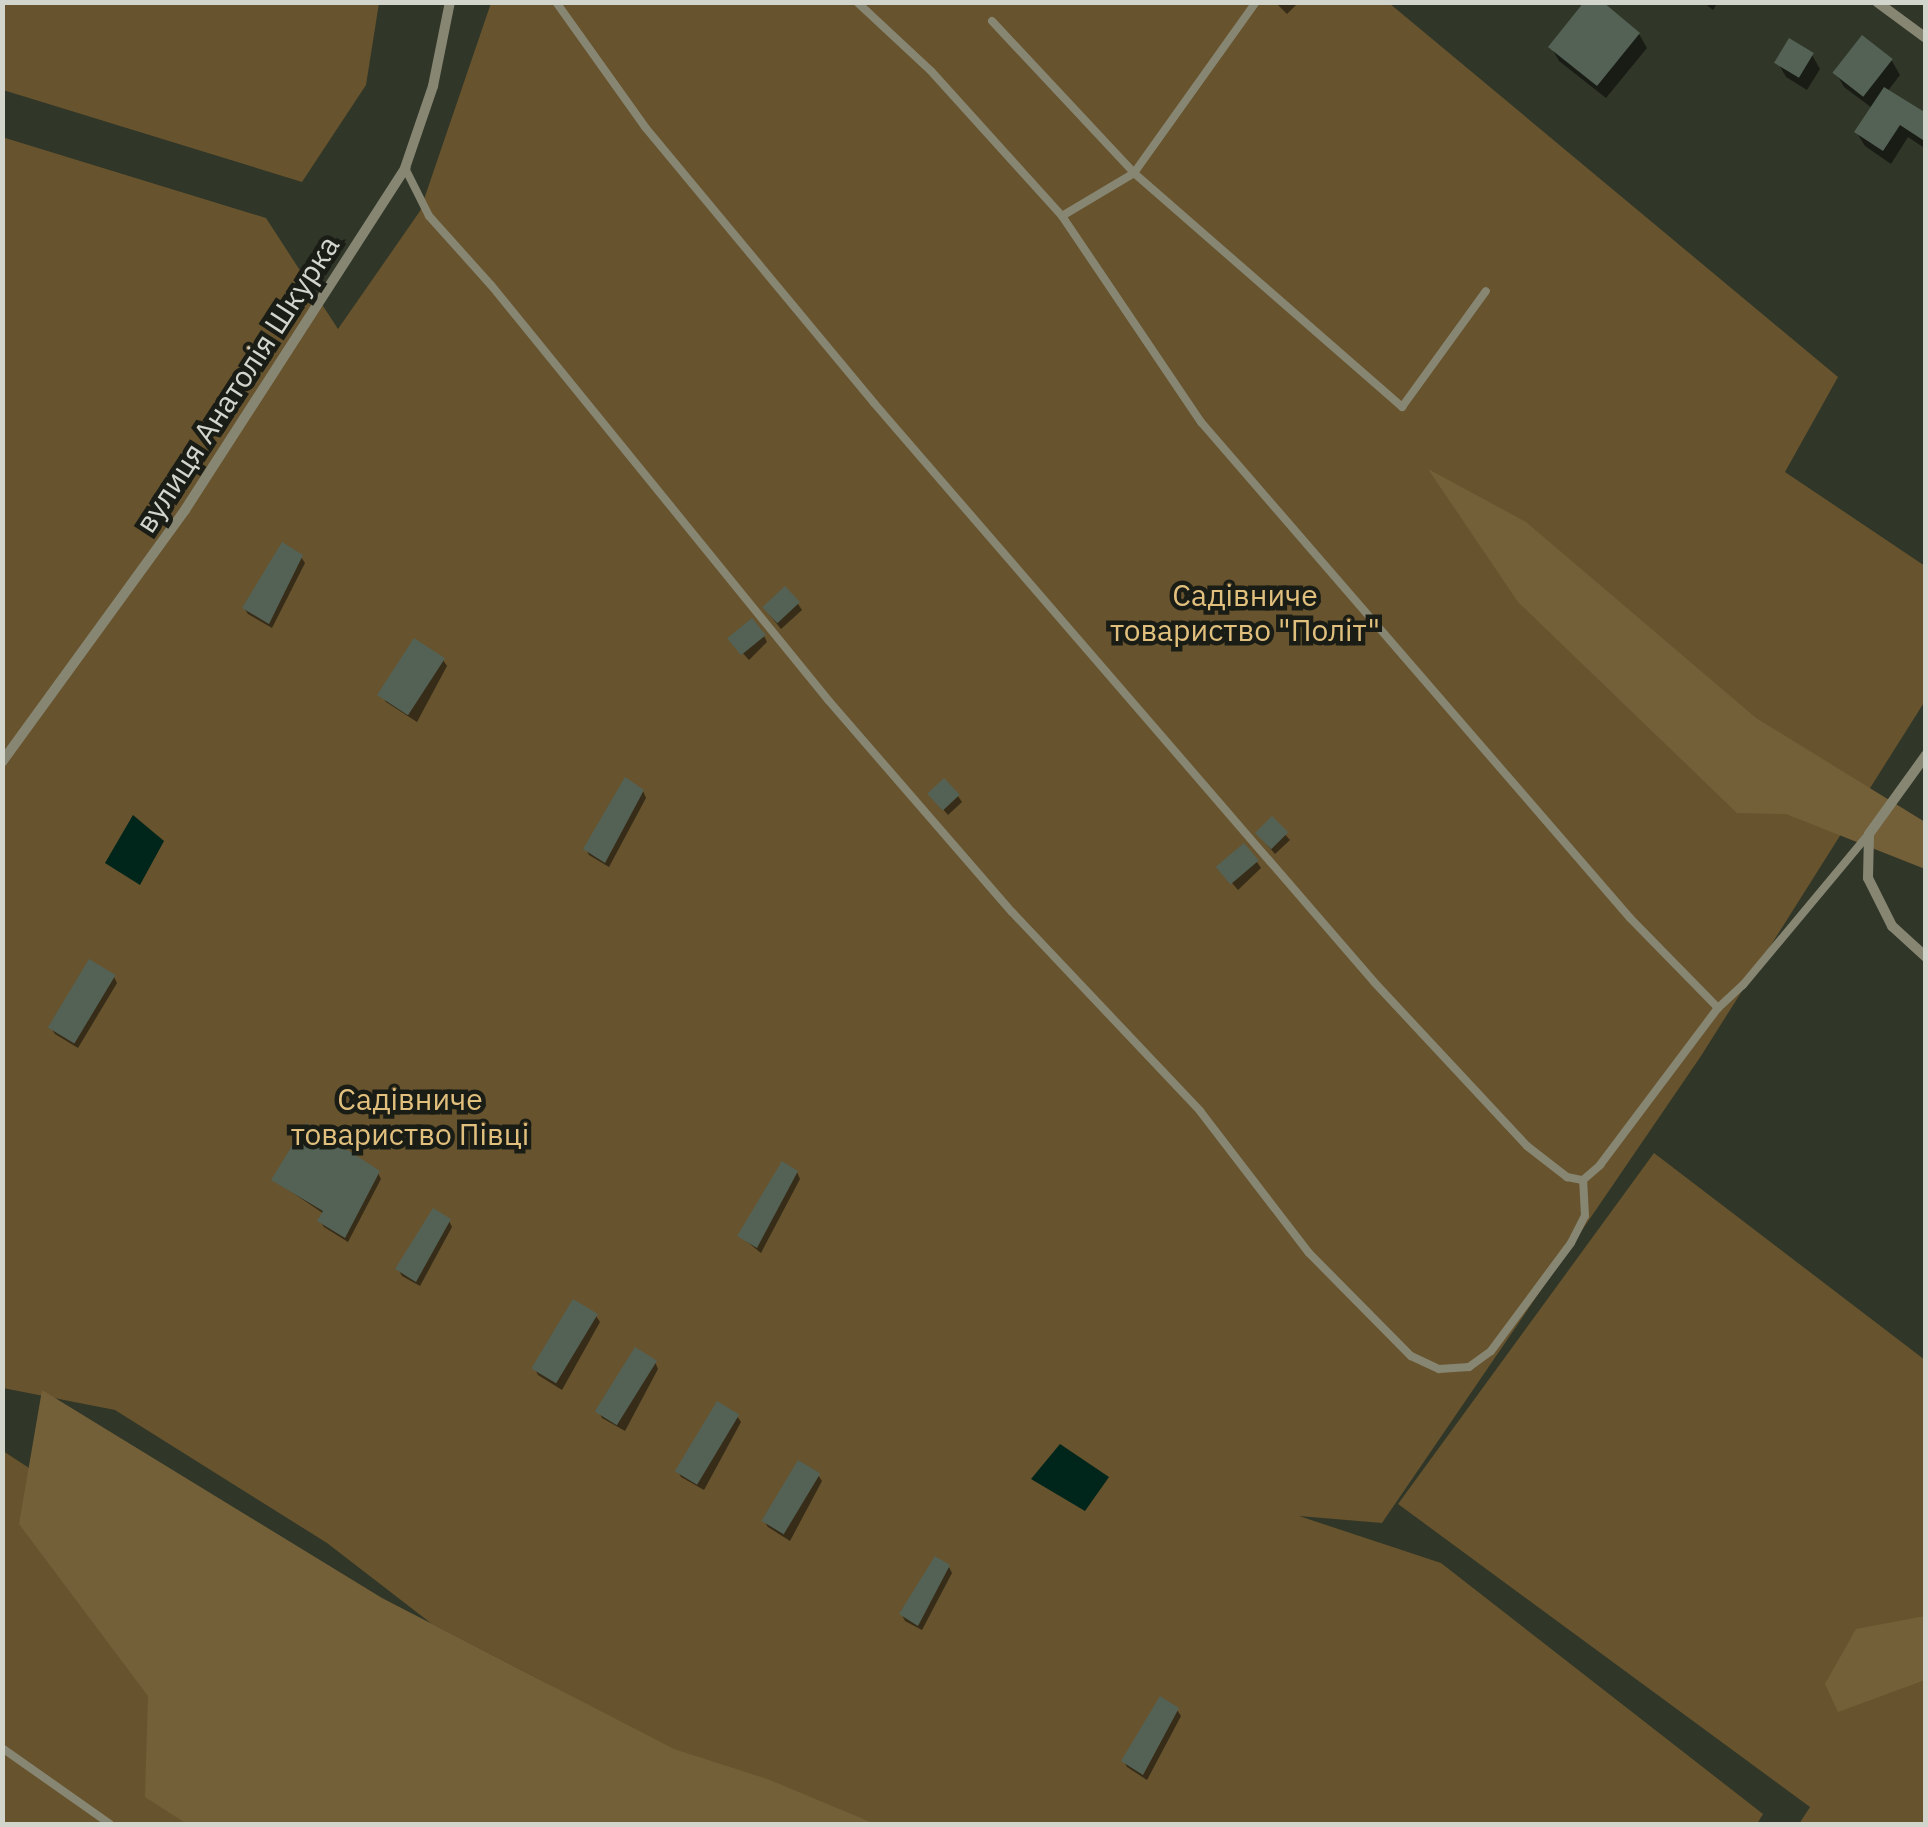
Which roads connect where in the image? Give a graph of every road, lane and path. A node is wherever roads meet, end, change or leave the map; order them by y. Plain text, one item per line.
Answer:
1 (450, 2) edge
2 (556, 2) edge
3 (857, 2) edge
4 (1256, 2) edge
5 (1876, 2) edge
6 (992, 22) dead end
7 (1926, 38) edge
8 (405, 168) junction
9 (1134, 173) junction
10 (1062, 216) junction
11 (1486, 291) dead end
12 (1926, 755) edge
13 (2, 762) edge
14 (1869, 834) junction
15 (1926, 957) edge
16 (1718, 1008) junction
17 (1583, 1180) junction
18 (2, 1748) edge
19 (110, 1824) edge

1 - 8 street, вулиця Анатолія Шкурка
2 - 17 lane
3 - 10 lane
4 - 9 lane
5 - 7 street
6 - 9 lane
8 - 13 street, вулиця Анатолія Шкурка
8 - 17 lane
9 - 10 lane
9 - 11 lane
10 - 16 lane
12 - 14 street
14 - 15 street
14 - 16 lane
16 - 17 lane
18 - 19 lane

